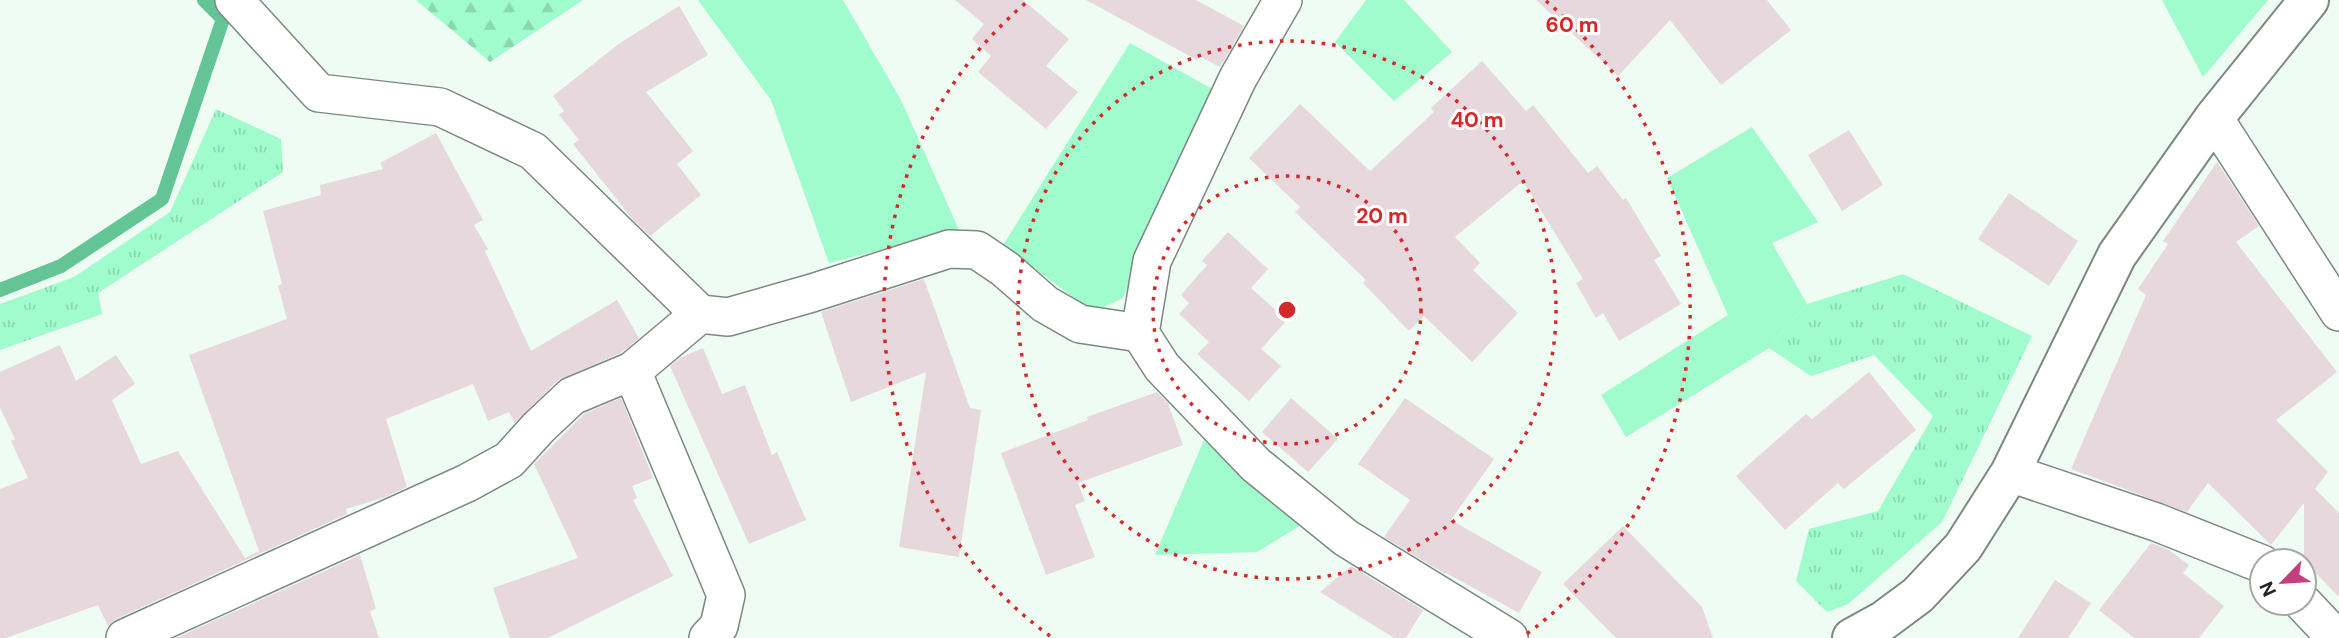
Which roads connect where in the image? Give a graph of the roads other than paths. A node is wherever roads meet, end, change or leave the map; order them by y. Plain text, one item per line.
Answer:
1 (234, 0) edge
2 (2309, 0) edge
3 (1272, 8) edge
4 (2214, 118) junction
5 (2339, 312) edge
6 (700, 314) junction
7 (1140, 332) junction
8 (632, 370) junction
9 (2010, 473) junction
10 (2248, 558) edge
11 (2316, 617) edge
12 (125, 638) edge
13 (708, 638) edge
14 (1509, 638) edge
15 (1852, 638) edge
16 (2336, 638) edge

1 - 6 street
2 - 4 street
3 - 7 street
4 - 5 street
4 - 9 street
6 - 7 street
6 - 8 street
7 - 14 street
8 - 12 street
8 - 13 street
9 - 10 street
9 - 15 street
11 - 16 street

